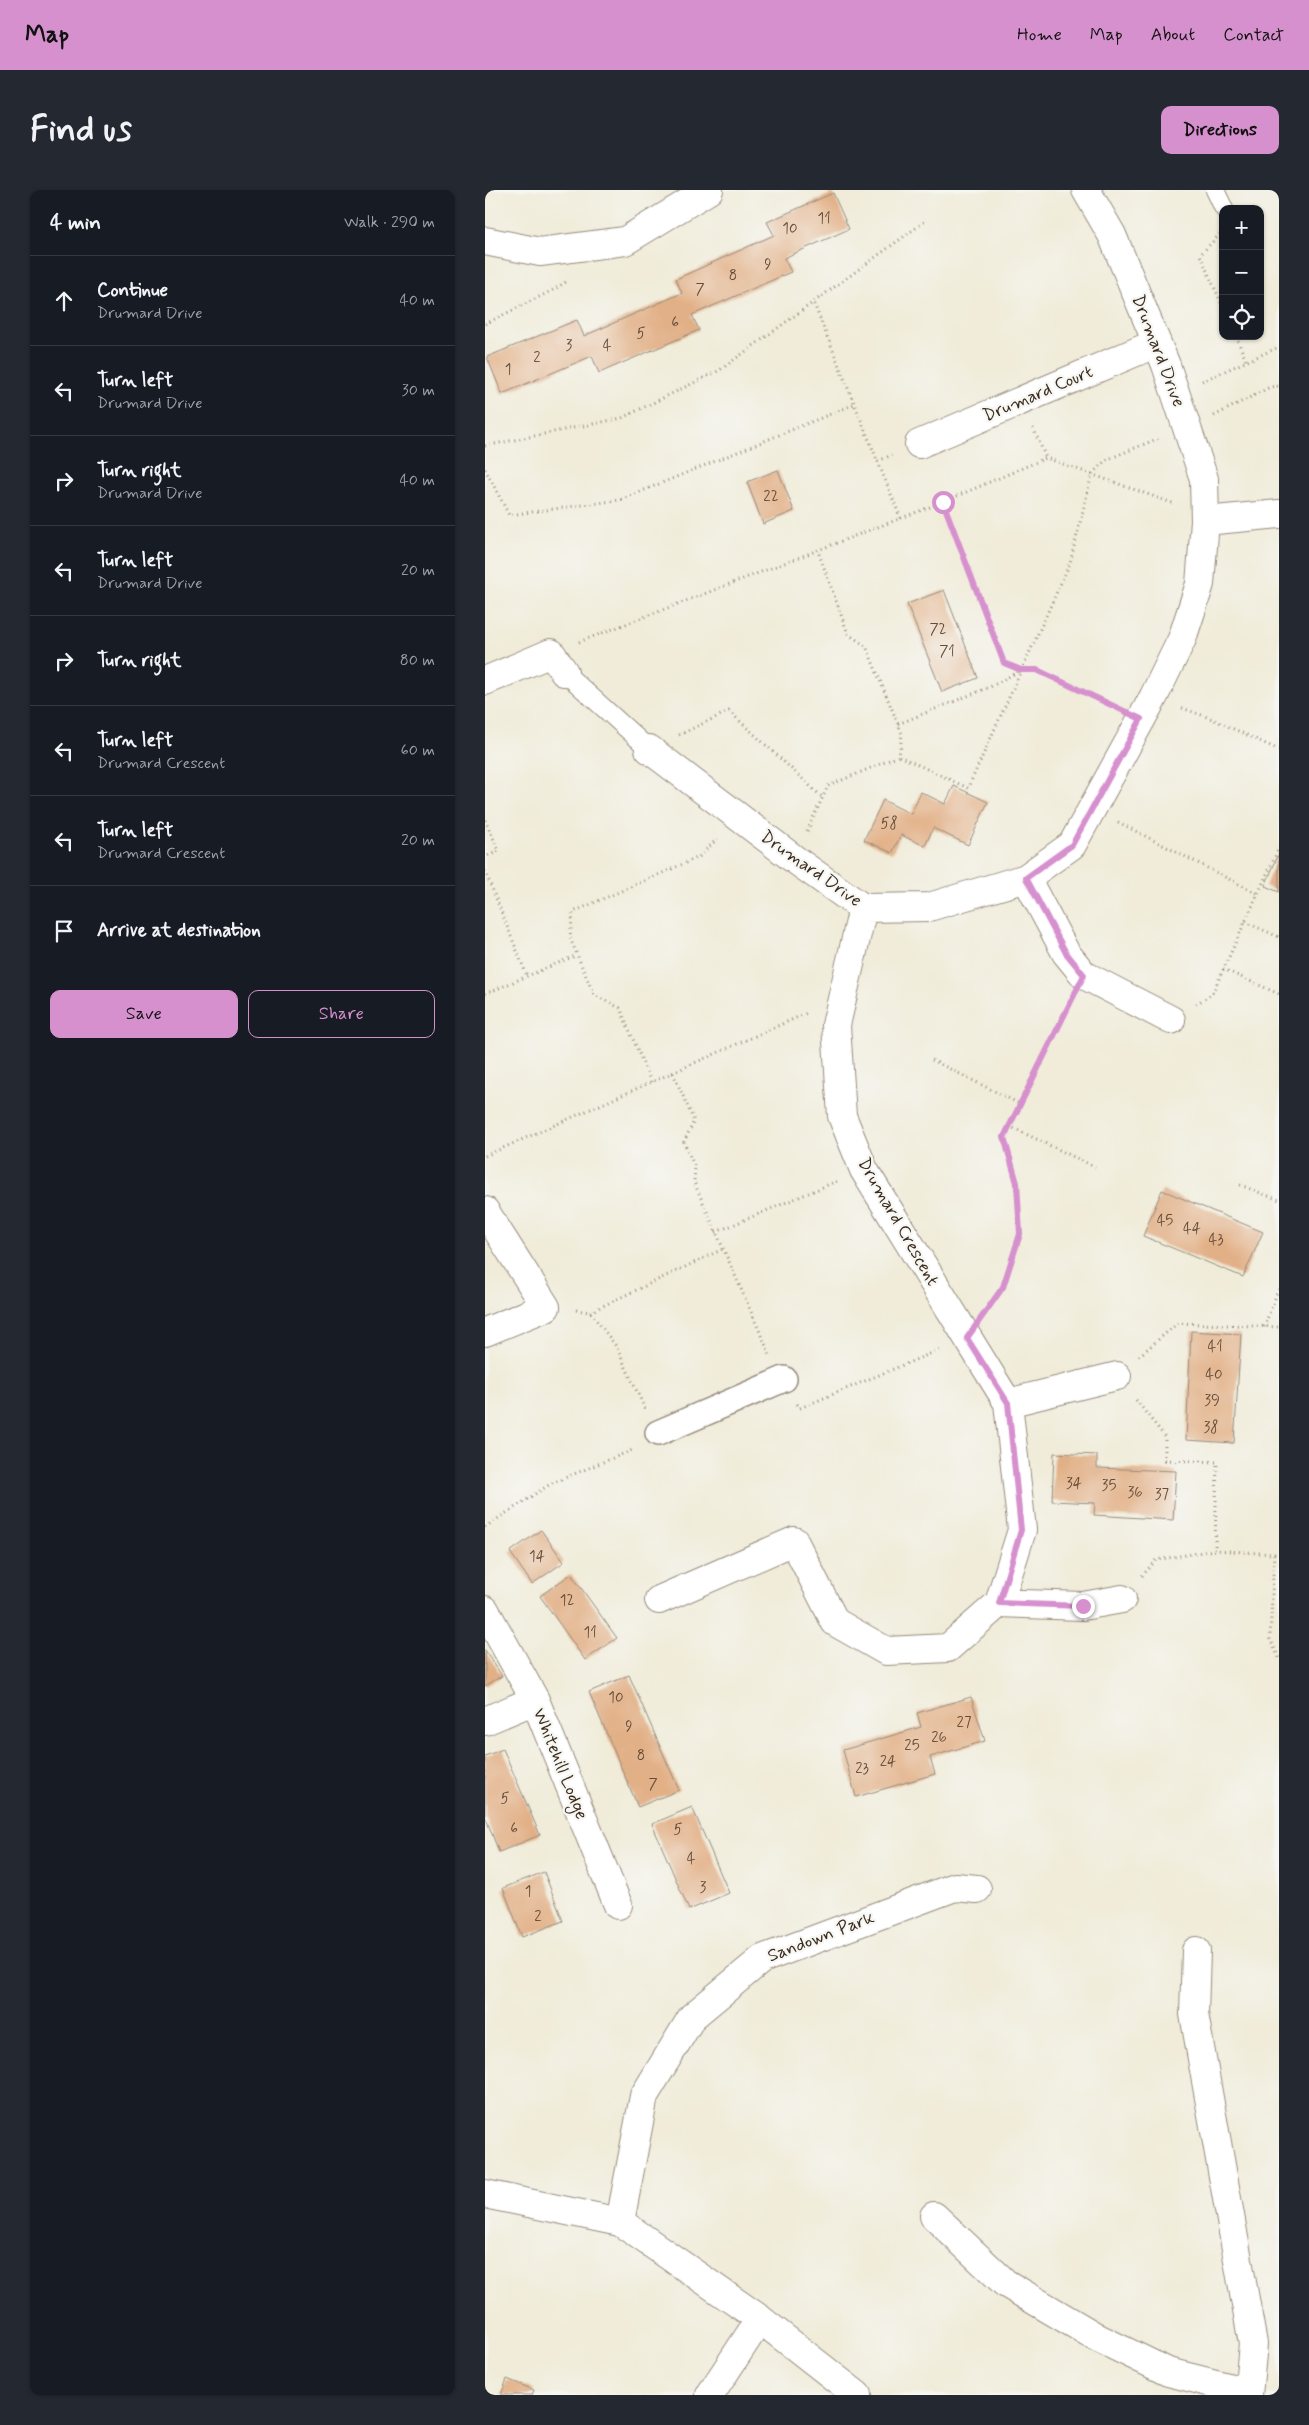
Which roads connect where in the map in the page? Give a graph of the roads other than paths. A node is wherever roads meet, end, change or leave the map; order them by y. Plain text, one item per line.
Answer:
1 (709, 190) edge
2 (1086, 190) edge
3 (1215, 190) edge
4 (1222, 205) edge
5 (485, 241) edge
6 (1157, 343) junction
7 (919, 444) dead end
8 (1279, 514) edge
9 (1205, 521) junction
10 (557, 662) joint
11 (485, 681) edge
12 (649, 749) joint
13 (1026, 878) junction
14 (863, 908) junction
15 (1171, 1020) road end
16 (485, 1211) edge
17 (485, 1332) edge
18 (1117, 1376) road end
19 (784, 1379) road end
20 (1008, 1403) junction
21 (658, 1434) road end
22 (1122, 1599) road end
23 (659, 1600) dead end
24 (999, 1603) junction
25 (485, 1610) edge
26 (535, 1700) junction
27 (485, 1722) edge
28 (977, 1890) dead end
29 (618, 1905) dead end
30 (1196, 1951) dead end
31 (485, 2194) edge
32 (935, 2216) dead end
33 (620, 2222) junction
34 (760, 2319) junction
35 (1248, 2394) edge
36 (710, 2395) edge
37 (857, 2395) edge

1 - 5 street
2 - 6 street, Drumard Drive
3 - 4 lane
6 - 7 street, Drumard Court
6 - 9 street, Drumard Drive
8 - 9 street
9 - 13 street, Drumard Drive
10 - 11 street
10 - 12 lane
12 - 14 street, Drumard Drive
13 - 14 street, Drumard Drive
13 - 15 street
14 - 20 street, Drumard Crescent
16 - 17 street
18 - 20 street
19 - 21 street
20 - 24 street, Drumard Crescent
22 - 24 street
23 - 24 street
25 - 26 street, Whitehill Lodge
26 - 27 street, Whitehill Lodge
26 - 29 street, Whitehill Lodge
28 - 33 street, Sandown Park
30 - 35 street
31 - 33 street
32 - 35 street
33 - 34 street
34 - 36 street
34 - 37 street

